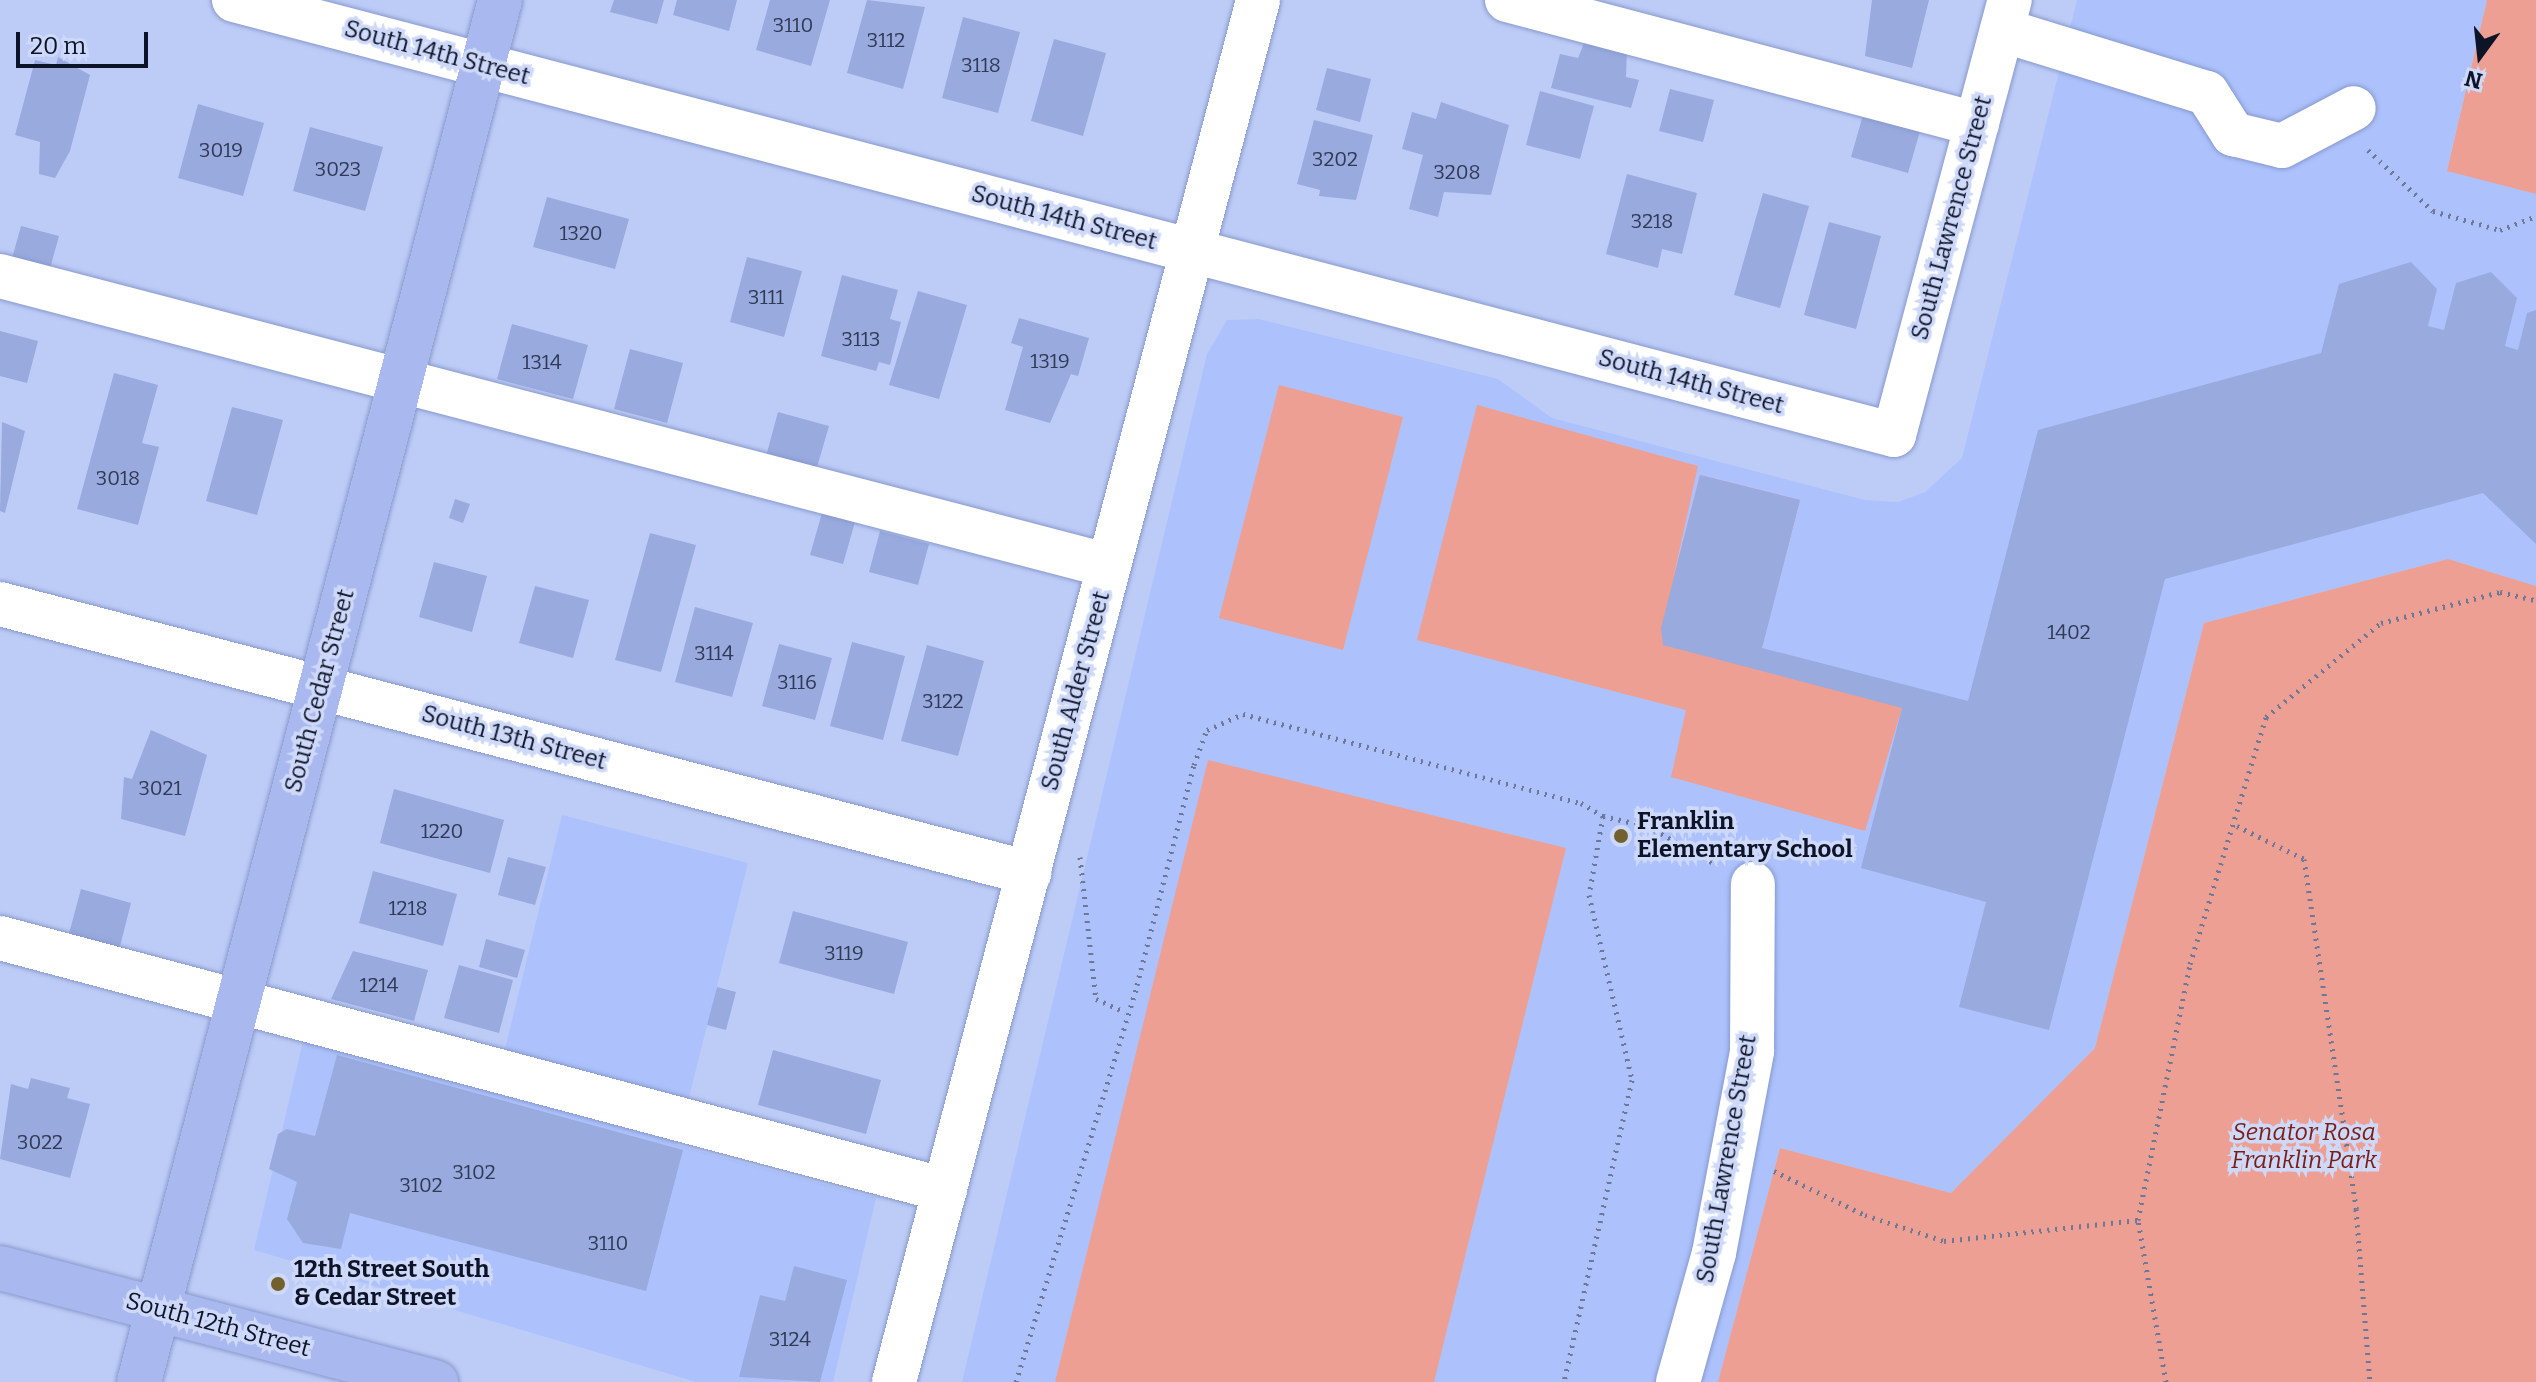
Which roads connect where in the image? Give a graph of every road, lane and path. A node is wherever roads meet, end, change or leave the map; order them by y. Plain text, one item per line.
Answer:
1 (234, 0) edge
2 (500, 0) edge
3 (1258, 0) edge
4 (1507, 0) edge
5 (2006, 15) edge
6 (483, 65) junction
7 (2345, 114) joint
8 (1977, 124) junction
9 (2536, 216) edge
10 (1191, 252) junction
11 (0, 276) edge
12 (401, 380) junction
13 (1894, 435) joint
14 (1109, 566) junction
15 (2536, 600) edge
16 (0, 604) edge
17 (321, 687) junction
18 (1603, 816) junction
19 (2237, 826) junction
20 (1029, 873) junction
21 (1753, 884) joint
22 (0, 938) edge
23 (239, 1000) junction
24 (1125, 1012) junction
25 (1766, 1167) dead end
26 (945, 1190) junction
27 (2138, 1220) junction
28 (0, 1268) edge
29 (158, 1309) junction
30 (139, 1382) edge
31 (436, 1382) edge
32 (894, 1382) edge
33 (1016, 1382) edge
34 (1564, 1382) edge
35 (1678, 1382) edge
36 (2166, 1382) edge
37 (2370, 1382) edge

1 - 6 street, South 14th Street
2 - 6 main road, South Cedar Street
3 - 10 street, South Alder Street
4 - 8 street
5 - 7 street
5 - 8 street, South Lawrence Street
6 - 10 street, South 14th Street
6 - 12 main road, South Cedar Street
7 - 9 path
8 - 13 street, South Lawrence Street
10 - 13 street, South 14th Street
10 - 14 street, South Alder Street
11 - 12 street
12 - 14 street
12 - 17 main road, South Cedar Street
14 - 20 street, South Alder Street
15 - 19 path
16 - 17 street, South 13th Street
17 - 20 street, South 13th Street
17 - 23 main road, South Cedar Street
18 - 21 path
18 - 24 path
18 - 34 path
19 - 27 path
19 - 37 path
20 - 24 path
20 - 26 street, South Alder Street
21 - 35 street, South Lawrence Street
22 - 23 street
23 - 26 street
23 - 29 main road, South Cedar Street
24 - 33 path
25 - 27 path
26 - 32 street, South Alder Street
27 - 36 path
28 - 29 main road, South 12th Street
29 - 30 main road, South Cedar Street
29 - 31 main road, South 12th Street

